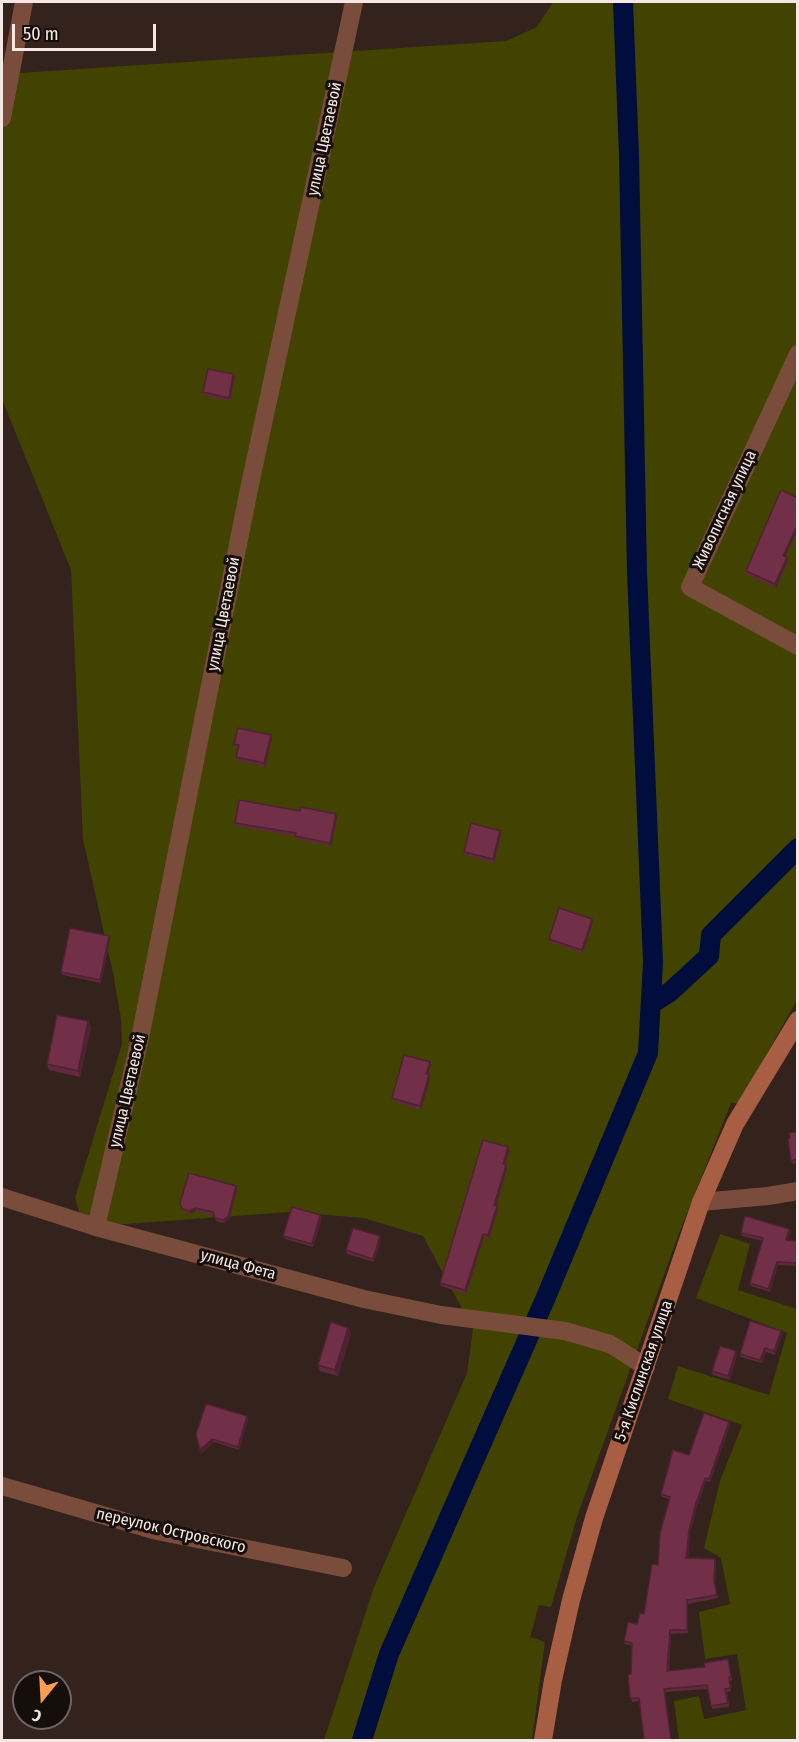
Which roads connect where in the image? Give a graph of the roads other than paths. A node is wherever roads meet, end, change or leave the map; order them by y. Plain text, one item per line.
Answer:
1 (24, 2) edge
2 (354, 2) edge
3 (2, 118) edge
4 (798, 354) edge
5 (798, 646) edge
6 (798, 1020) edge
7 (798, 1191) edge
8 (2, 1197) edge
9 (701, 1202) junction
10 (96, 1227) junction
11 (646, 1367) junction
12 (2, 1486) edge
13 (342, 1568) dead end
14 (543, 1740) edge

1 - 3 street
2 - 10 street, улица Цветаевой
4 - 5 street, Живописная улица
6 - 9 street, 5-я Кислинская улица
7 - 9 street
8 - 10 street, улица Фета
9 - 11 street, 5-я Кислинская улица
10 - 11 street, улица Фета
11 - 14 street, 5-я Кислинская улица
12 - 13 street, переулок Островского

